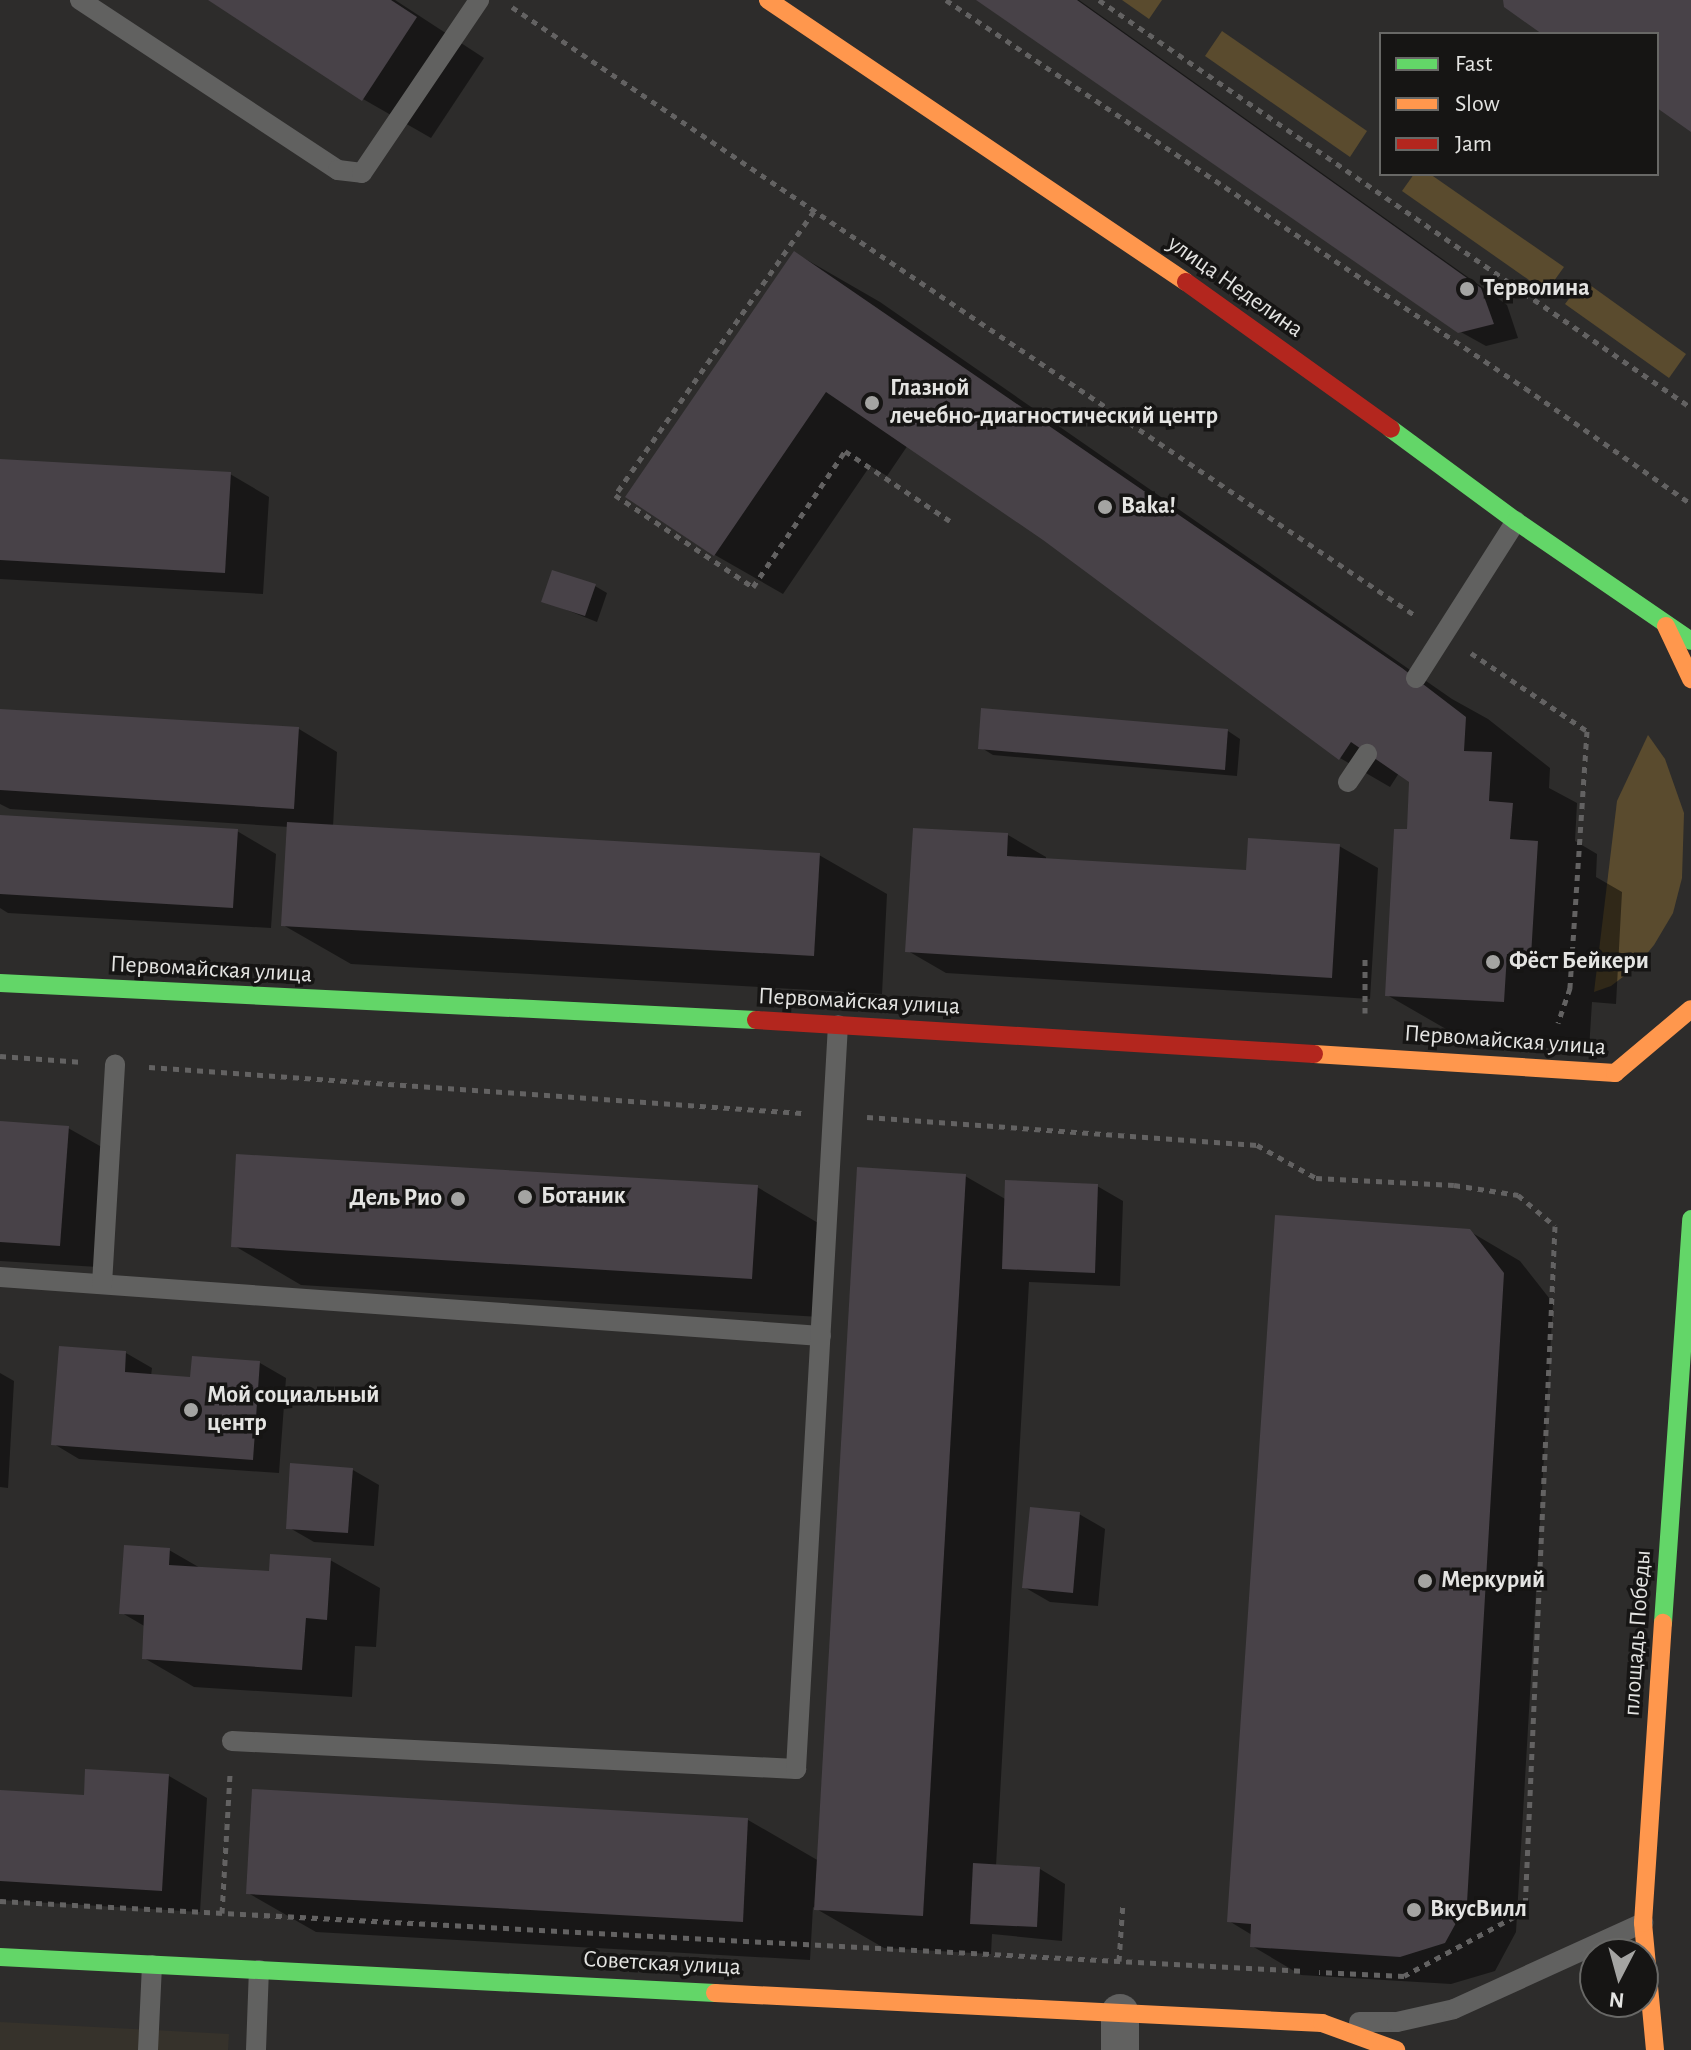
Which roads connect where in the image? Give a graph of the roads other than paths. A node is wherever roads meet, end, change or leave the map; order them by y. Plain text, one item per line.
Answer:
1 (80, 0) edge
2 (479, 0) edge
3 (768, 0) edge
4 (1516, 521) junction
5 (1666, 626) junction
6 (1691, 641) edge
7 (1416, 678) dead end
8 (1691, 679) edge
9 (1367, 754) dead end
10 (1348, 782) dead end
11 (0, 983) edge
12 (1691, 1009) edge
13 (838, 1025) junction
14 (115, 1064) road end
15 (1691, 1219) edge
16 (0, 1277) edge
17 (102, 1284) junction
18 (821, 1336) junction
19 (232, 1741) road end
20 (1643, 1923) junction
21 (0, 1957) edge
22 (152, 1965) junction
23 (259, 1970) junction
24 (1322, 2023) junction
25 (1120, 2032) edge
26 (148, 2050) edge
27 (256, 2050) edge
28 (1396, 2050) edge
29 (1655, 2050) edge

1 - 2 lane
3 - 4 main road, улица Неделина
4 - 5 main road, улица Неделина
4 - 7 lane
5 - 6 main road, улица Неделина
5 - 8 main road
9 - 10 lane
11 - 13 main road, Первомайская улица
12 - 13 main road, Первомайская улица
13 - 18 lane
14 - 17 lane
15 - 20 main road, площадь Победы
16 - 17 lane
17 - 18 lane
18 - 19 lane
20 - 24 lane, Советская улица
20 - 29 main road, площадь Победы
21 - 22 main road, Советская улица
22 - 23 main road, Советская улица
22 - 26 lane
23 - 25 main road, Советская улица
23 - 27 lane
24 - 25 main road, Советская улица
24 - 28 main road, Советская улица

